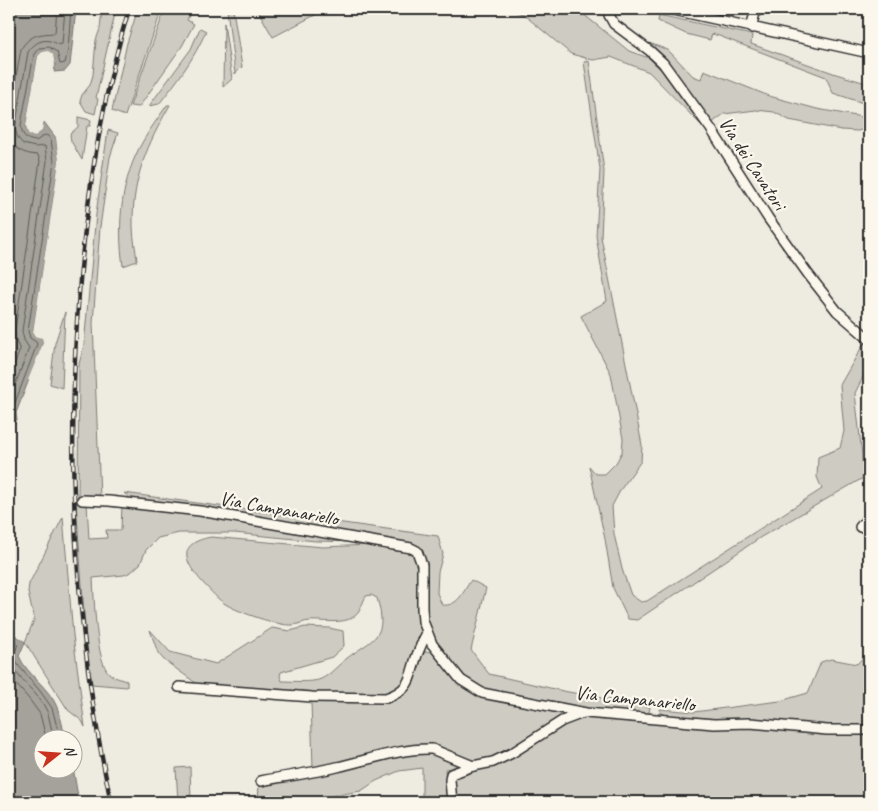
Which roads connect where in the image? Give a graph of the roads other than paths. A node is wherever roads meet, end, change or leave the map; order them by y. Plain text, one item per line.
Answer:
1 (609, 9) edge
2 (669, 9) edge
3 (756, 9) edge
4 (751, 28) junction
5 (869, 54) edge
6 (869, 339) edge
7 (82, 500) dead end
8 (869, 517) edge
9 (860, 526) dead end
10 (427, 633) junction
11 (179, 687) dead end
12 (586, 713) junction
13 (869, 730) edge
14 (473, 766) junction
15 (261, 781) dead end
16 (452, 802) edge

1 - 6 street, Via dei Cavatori
2 - 4 street
3 - 4 street
4 - 5 street
7 - 10 street, Via Campanariello
8 - 9 street
10 - 11 street
10 - 12 street, Via Campanariello
12 - 13 street, Via Campanariello
12 - 14 street
14 - 15 street
14 - 16 street

